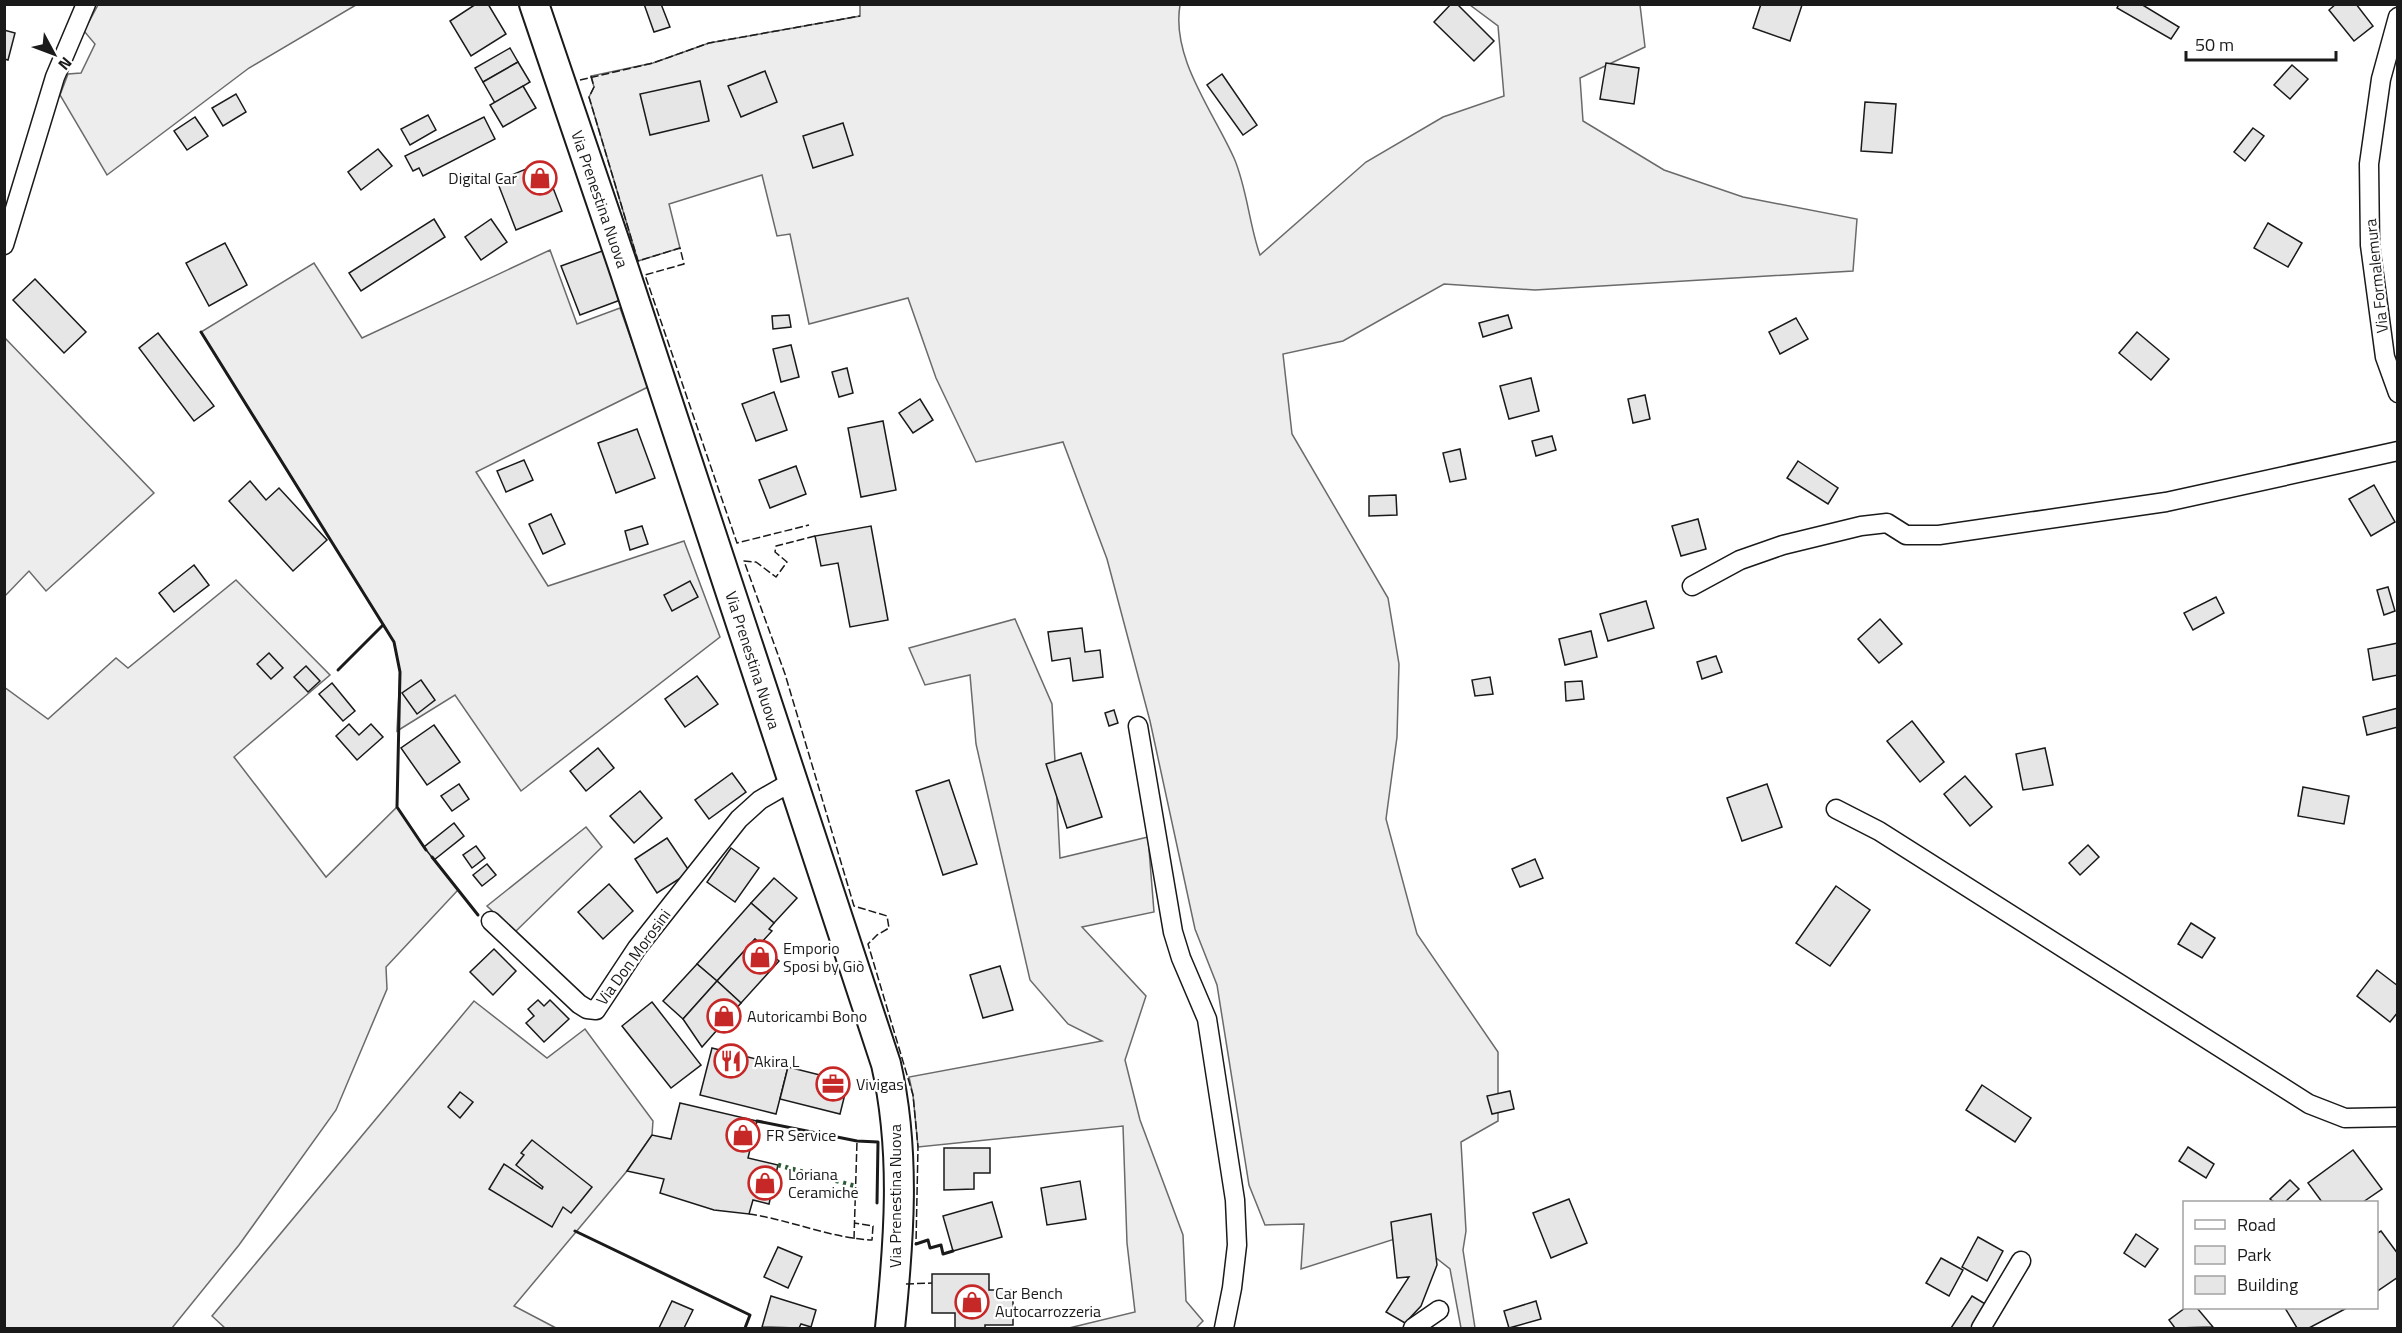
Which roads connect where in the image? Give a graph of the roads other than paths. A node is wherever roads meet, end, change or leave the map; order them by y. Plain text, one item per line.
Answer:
1 (86, 4) edge
2 (534, 4) edge
3 (2397, 17) edge
4 (4, 244) edge
5 (2397, 393) edge
6 (2397, 451) edge
7 (1692, 586) dead end
8 (1138, 726) dead end
9 (793, 781) junction
10 (1836, 809) dead end
11 (491, 921) dead end
12 (2397, 1117) edge
13 (2021, 1261) dead end
14 (1439, 1310) dead end
15 (890, 1329) edge
16 (1224, 1329) edge
17 (1413, 1329) edge
18 (1981, 1329) edge

1 - 4 street
2 - 9 main road, Via Prenestina Nuova
3 - 5 street, Via Formalemura
6 - 7 street
8 - 16 street
9 - 11 street, Via Don Morosini
9 - 15 main road, Via Prenestina Nuova
10 - 12 street
13 - 18 street
14 - 17 street

